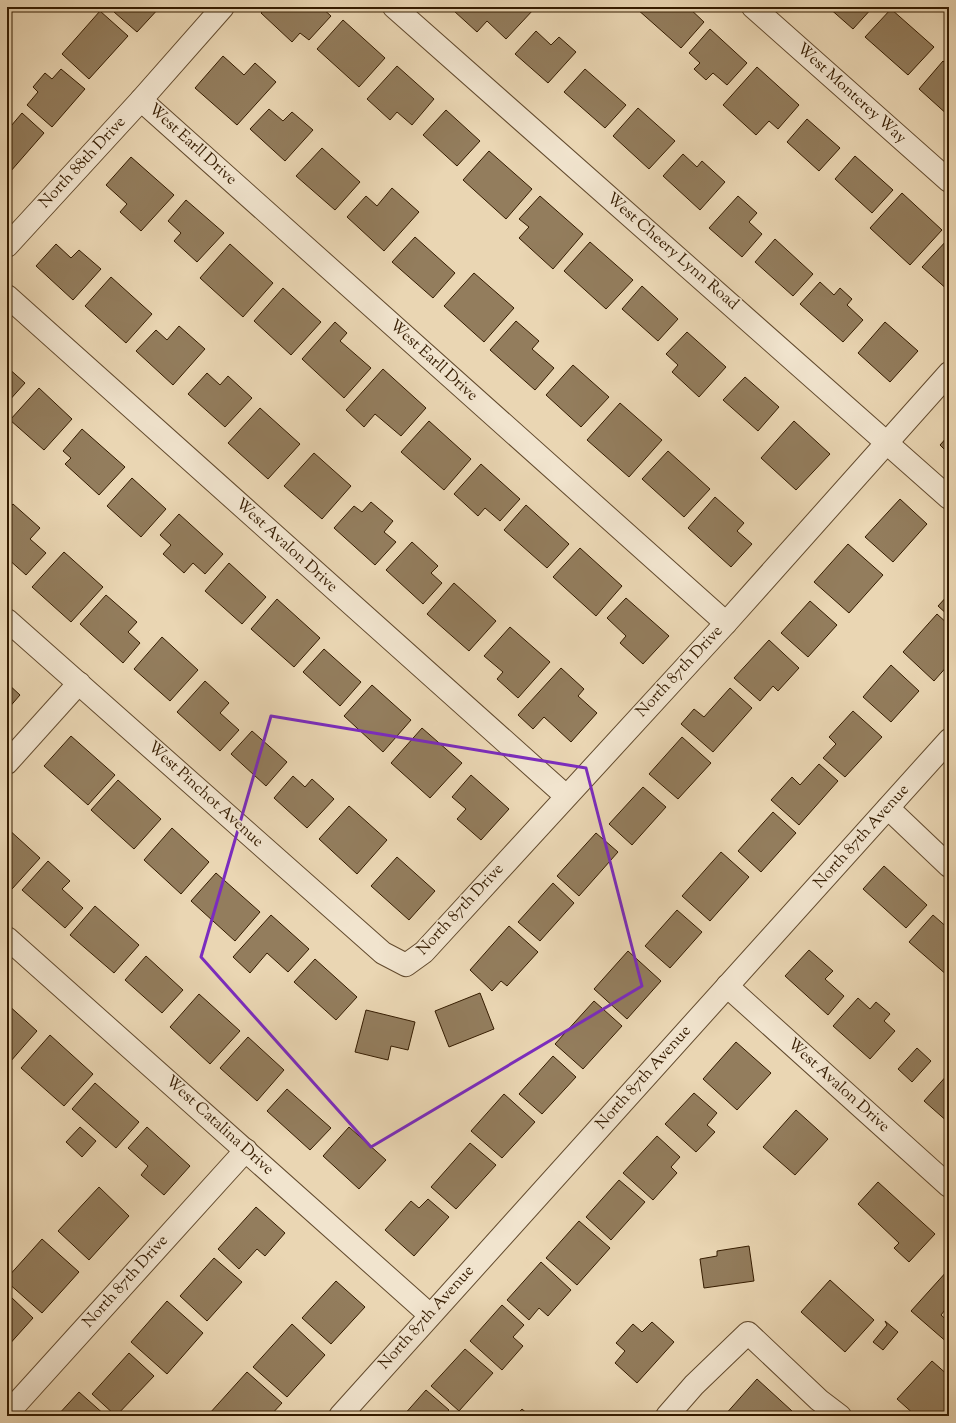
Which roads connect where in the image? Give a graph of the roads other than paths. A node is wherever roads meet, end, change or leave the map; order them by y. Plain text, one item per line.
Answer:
1 (223, 7) edge
2 (394, 7) edge
3 (753, 7) edge
4 (141, 100) junction
5 (949, 181) edge
6 (7, 246) edge
7 (7, 296) edge
8 (949, 372) edge
9 (886, 442) junction
10 (949, 498) edge
11 (7, 620) edge
12 (726, 623) junction
13 (79, 683) junction
14 (949, 740) edge
15 (7, 763) edge
16 (566, 796) junction
17 (888, 808) junction
18 (949, 866) edge
19 (7, 938) edge
20 (406, 966) joint
21 (727, 986) junction
22 (246, 1150) junction
23 (949, 1186) edge
24 (430, 1315) junction
25 (7, 1414) edge
26 (340, 1416) edge
27 (667, 1416) edge
28 (840, 1416) edge

1 - 4 street, North 88th Drive
2 - 9 street, West Cheery Lynn Road
3 - 5 street, West Monterey Way
4 - 6 street, North 88th Drive
4 - 12 street, West Earll Drive
7 - 16 street, West Avalon Drive
8 - 9 street, North 87th Drive
9 - 10 street, West Cheery Lynn Road
9 - 12 street, North 87th Drive
11 - 13 street, West Pinchot Avenue
12 - 16 street, North 87th Drive
13 - 15 street
13 - 20 street, West Pinchot Avenue
14 - 17 street, North 87th Avenue
16 - 20 street, North 87th Drive
17 - 18 street
17 - 21 street, North 87th Avenue
19 - 22 street, West Catalina Drive
21 - 23 street, West Avalon Drive
21 - 24 street, North 87th Avenue
22 - 24 street, West Catalina Drive
22 - 25 street, North 87th Drive
24 - 26 street, North 87th Avenue
27 - 28 street

